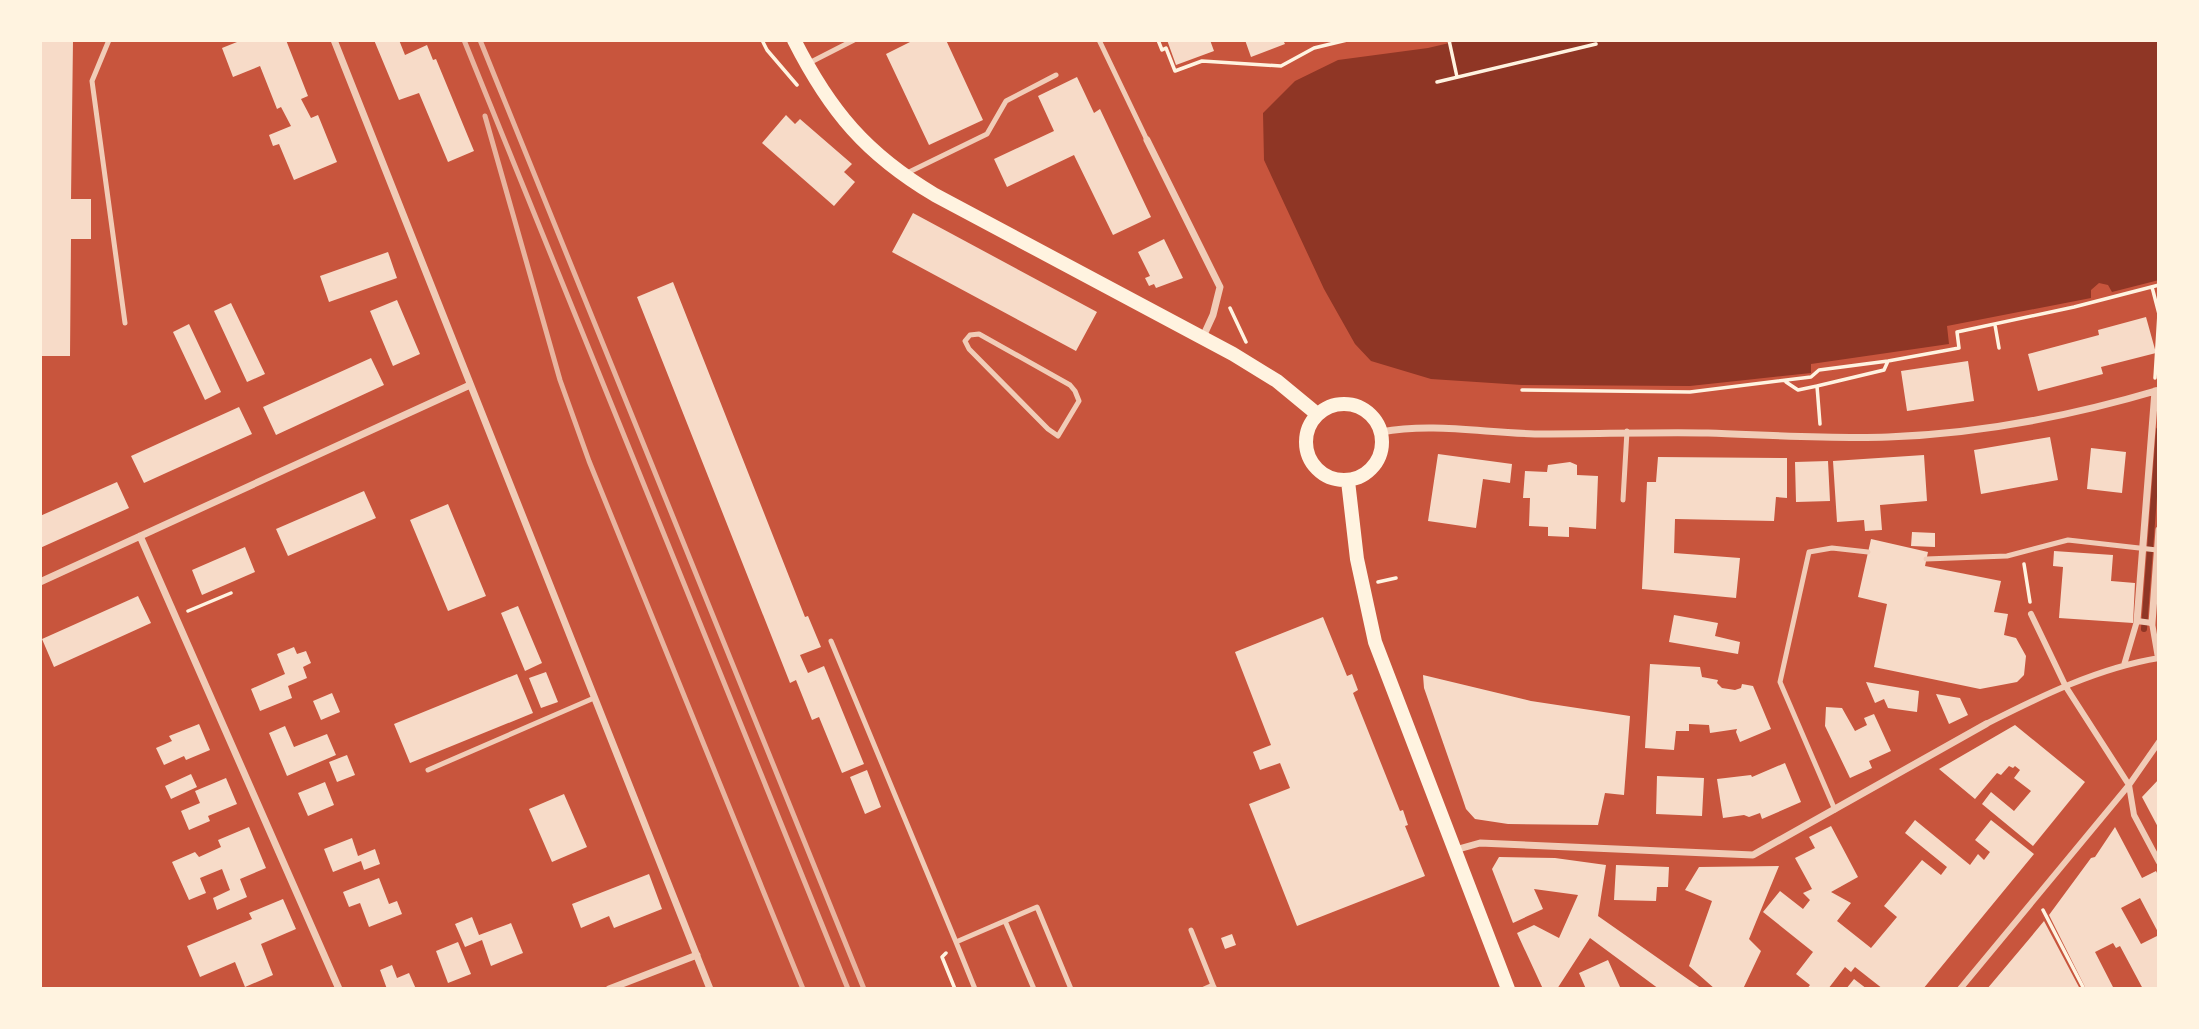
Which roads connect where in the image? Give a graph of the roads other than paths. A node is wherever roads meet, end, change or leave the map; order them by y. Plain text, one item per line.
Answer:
1 (109, 40) edge
2 (334, 40) edge
3 (794, 40) edge
4 (854, 40) edge
5 (1098, 40) edge
6 (806, 65) junction
7 (1056, 75) dead end
8 (1147, 140) joint
9 (903, 176) junction
10 (125, 323) dead end
11 (1202, 339) junction
12 (470, 385) junction
13 (2157, 390) edge
14 (1317, 414) junction
15 (1627, 431) junction
16 (1381, 432) junction
17 (1058, 436) joint
18 (1348, 481) junction
19 (1623, 500) dead end
20 (2159, 530) edge
21 (140, 536) junction
22 (2142, 548) junction
23 (2157, 550) edge
24 (1868, 552) dead end
25 (1926, 559) dead end
26 (40, 582) edge
27 (2031, 614) road end
28 (2137, 621) junction
29 (2152, 623) junction
30 (831, 641) dead end
31 (2158, 658) edge
32 (2124, 665) junction
33 (2066, 687) junction
34 (594, 698) junction
35 (1986, 724) joint
36 (2159, 741) edge
37 (428, 770) dead end
38 (2129, 785) junction
39 (1835, 810) junction
40 (1455, 850) junction
41 (2159, 862) edge
42 (1005, 921) junction
43 (1191, 930) dead end
44 (956, 942) junction
45 (696, 955) junction
46 (1214, 987) edge
47 (339, 989) edge
48 (609, 989) edge
49 (710, 989) edge
50 (975, 989) edge
51 (1034, 989) edge
52 (1071, 989) edge
53 (1204, 989) edge
54 (1508, 989) edge
55 (1960, 989) edge

1 - 10 lane
2 - 12 street
3 - 6 main road
4 - 6 lane
5 - 8 lane
6 - 9 main road
7 - 9 lane
8 - 11 street
9 - 11 main road
11 - 14 main road
12 - 21 street
12 - 34 street
13 - 15 street
13 - 22 street
14 - 16 main road
14 - 18 main road
15 - 16 street
15 - 19 lane
16 - 18 main road
17 - 17 lane
18 - 40 main road
20 - 23 street
21 - 26 street
21 - 47 street
22 - 23 lane
22 - 25 lane
22 - 28 street
23 - 29 street
24 - 39 lane
27 - 33 street
28 - 29 street
28 - 32 street
29 - 31 street
30 - 44 lane
31 - 32 street
32 - 33 street
33 - 35 street
33 - 38 street
34 - 37 lane
34 - 45 street
35 - 39 street
36 - 38 street
38 - 41 street
38 - 55 street
39 - 40 street
40 - 54 main road
42 - 44 lane
42 - 51 lane
42 - 52 lane
43 - 46 lane
44 - 50 lane
45 - 48 street
45 - 49 street
46 - 53 lane

